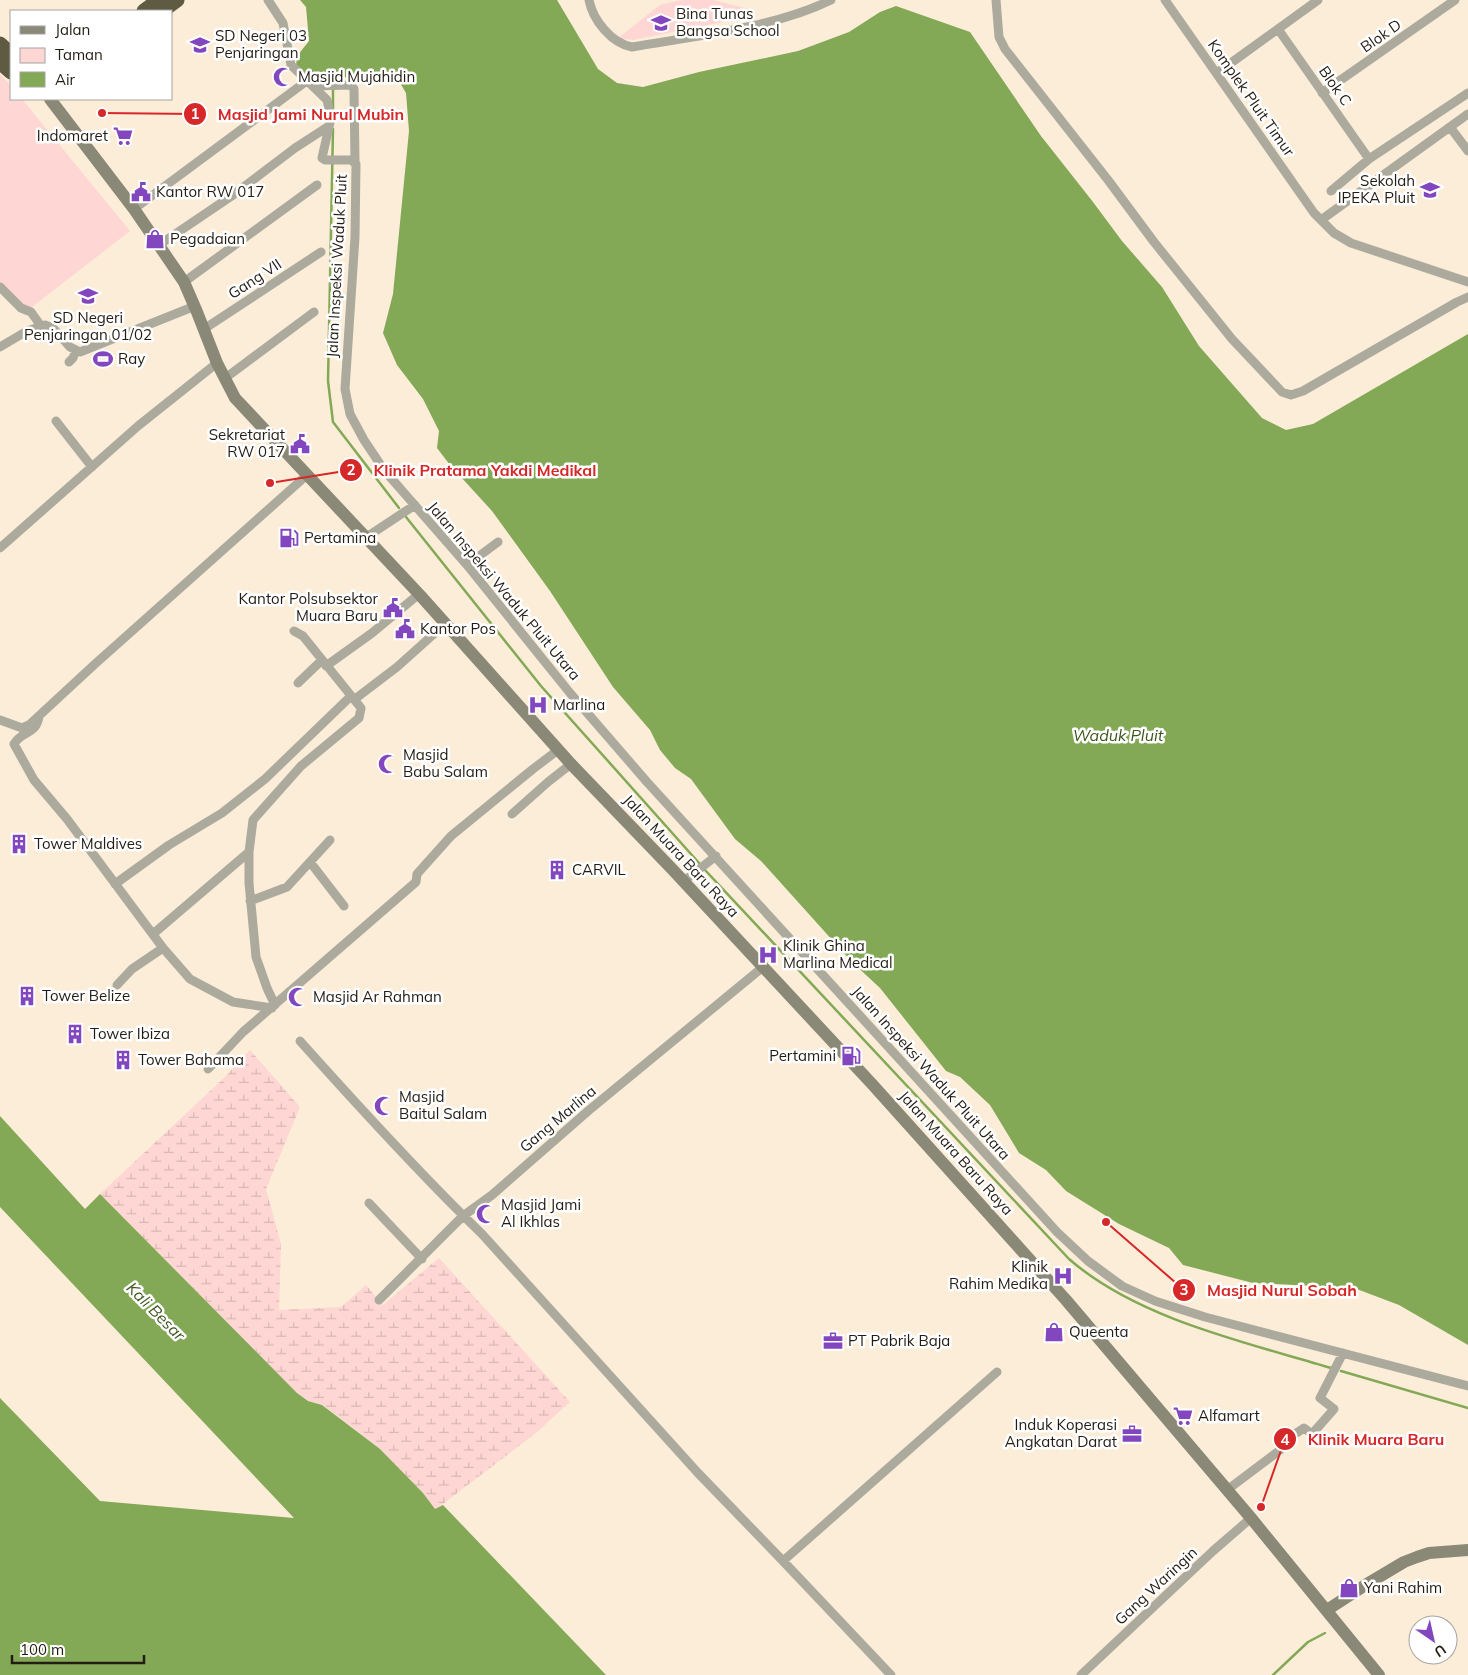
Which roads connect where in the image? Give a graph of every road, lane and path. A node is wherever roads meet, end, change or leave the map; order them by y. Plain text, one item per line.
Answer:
1 (159, 0) edge
2 (177, 0) edge
3 (268, 0) edge
4 (589, 0) edge
5 (831, 0) edge
6 (996, 0) edge
7 (1166, 0) edge
8 (1318, 0) edge
9 (1455, 0) edge
10 (145, 10) edge
11 (163, 10) edge
12 (1278, 29) junction
13 (0, 44) edge
14 (10, 53) edge
15 (0, 62) edge
16 (10, 71) edge
17 (1217, 73) junction
18 (311, 83) junction
19 (1322, 93) junction
20 (1468, 93) edge
21 (51, 100) edge
22 (1468, 114) edge
23 (328, 126) junction
24 (1450, 127) junction
25 (1468, 151) edge
26 (1370, 159) junction
27 (355, 162) junction
28 (317, 185) dead end
29 (1331, 190) dead end
30 (134, 209) junction
31 (1318, 216) junction
32 (159, 245) junction
33 (321, 252) dead end
34 (184, 282) junction
35 (1468, 282) edge
36 (0, 287) edge
37 (1468, 297) edge
38 (195, 306) junction
39 (314, 312) dead end
40 (41, 326) junction
41 (204, 329) junction
42 (0, 347) edge
43 (76, 350) junction
44 (69, 362) dead end
45 (217, 364) junction
46 (224, 379) junction
47 (56, 421) dead end
48 (92, 467) junction
49 (307, 475) junction
50 (415, 505) junction
51 (366, 538) junction
52 (498, 542) dead end
53 (0, 548) edge
54 (467, 565) junction
55 (419, 594) junction
56 (445, 624) junction
57 (294, 631) dead end
58 (324, 663) junction
59 (298, 683) dead end
60 (353, 698) junction
61 (39, 716) junction
62 (0, 720) edge
63 (558, 750) junction
64 (571, 764) junction
65 (512, 814) dead end
66 (330, 840) dead end
67 (249, 852) junction
68 (716, 856) junction
69 (310, 862) junction
70 (684, 881) junction
71 (115, 884) junction
72 (250, 901) junction
73 (344, 906) dead end
74 (153, 934) junction
75 (163, 948) junction
76 (763, 967) junction
77 (117, 985) dead end
78 (274, 1006) junction
79 (300, 1040) dead end
80 (208, 1069) dead end
81 (369, 1203) dead end
82 (463, 1216) junction
83 (422, 1259) junction
84 (379, 1300) dead end
85 (1344, 1354) junction
86 (997, 1372) dead end
87 (1468, 1386) edge
88 (1227, 1490) junction
89 (1251, 1518) junction
90 (1468, 1550) edge
91 (783, 1561) junction
92 (1327, 1610) junction
93 (891, 1675) edge
94 (1081, 1675) edge
95 (1379, 1675) edge

1 - 10 highway
2 - 11 highway
3 - 18 street, Jalan Inspeksi Waduk Pluit
4 - 5 street
6 - 37 street
7 - 17 street, Komplek Pluit Timur
8 - 12 street
9 - 19 street, Blok D
12 - 17 street
12 - 19 street, Blok C
13 - 14 highway
15 - 16 highway
17 - 31 street, Komplek Pluit Timur
18 - 23 street, Jalan Inspeksi Waduk Pluit
18 - 27 street
18 - 30 street
19 - 26 street, Blok C
20 - 26 street
21 - 30 street, Jalan Muara Baru Raya
22 - 24 street
23 - 27 street, Jalan Inspeksi Waduk Pluit
23 - 32 street
24 - 25 street
24 - 31 street
26 - 29 street
27 - 50 street, Jalan Inspeksi Waduk Pluit
28 - 34 street
30 - 32 street, Jalan Muara Baru Raya
31 - 35 street, Komplek Pluit Timur
32 - 34 street, Jalan Muara Baru Raya
33 - 41 street, Gang VII
34 - 38 street, Jalan Muara Baru Raya
36 - 40 street
38 - 41 street, Jalan Muara Baru Raya
38 - 43 street
39 - 46 street
40 - 42 street
40 - 43 street
41 - 45 street, Jalan Muara Baru Raya
43 - 44 street
45 - 46 street, Jalan Muara Baru Raya
45 - 48 street
46 - 49 street, Jalan Muara Baru Raya
47 - 48 street
48 - 53 street
49 - 51 street, Jalan Muara Baru Raya
49 - 61 street
50 - 51 street
50 - 54 street, Jalan Inspeksi Waduk Pluit Utara
51 - 55 street, Jalan Muara Baru Raya
52 - 54 street
54 - 68 street, Jalan Inspeksi Waduk Pluit Utara
55 - 56 street, Jalan Muara Baru Raya
55 - 58 street
56 - 60 street
56 - 63 street, Jalan Muara Baru Raya
57 - 58 street
58 - 59 street
58 - 60 street
60 - 67 street
60 - 71 street
61 - 62 street
61 - 71 street
63 - 64 street, Jalan Muara Baru Raya
63 - 78 street
64 - 65 street
64 - 70 street, Jalan Muara Baru Raya
66 - 69 street
67 - 72 street
67 - 74 street
68 - 70 street
68 - 85 street, Jalan Inspeksi Waduk Pluit Utara
69 - 72 street
69 - 73 street
70 - 76 street, Jalan Muara Baru Raya
71 - 74 street
72 - 78 street
74 - 75 street
75 - 77 street
75 - 78 street
76 - 82 street, Gang Marlina
76 - 88 street, Jalan Muara Baru Raya
78 - 80 street
79 - 82 street
81 - 83 street
82 - 83 street, Gang Marlina
82 - 91 street
83 - 84 street, Gang Marlina
85 - 87 street, Jalan Inspeksi Waduk Pluit Utara
85 - 88 street
86 - 91 street
88 - 89 street, Jalan Muara Baru Raya
89 - 92 street, Jalan Muara Baru Raya
89 - 94 street, Gang Waringin
90 - 92 street
91 - 93 street
92 - 95 street, Jalan Muara Baru Raya

